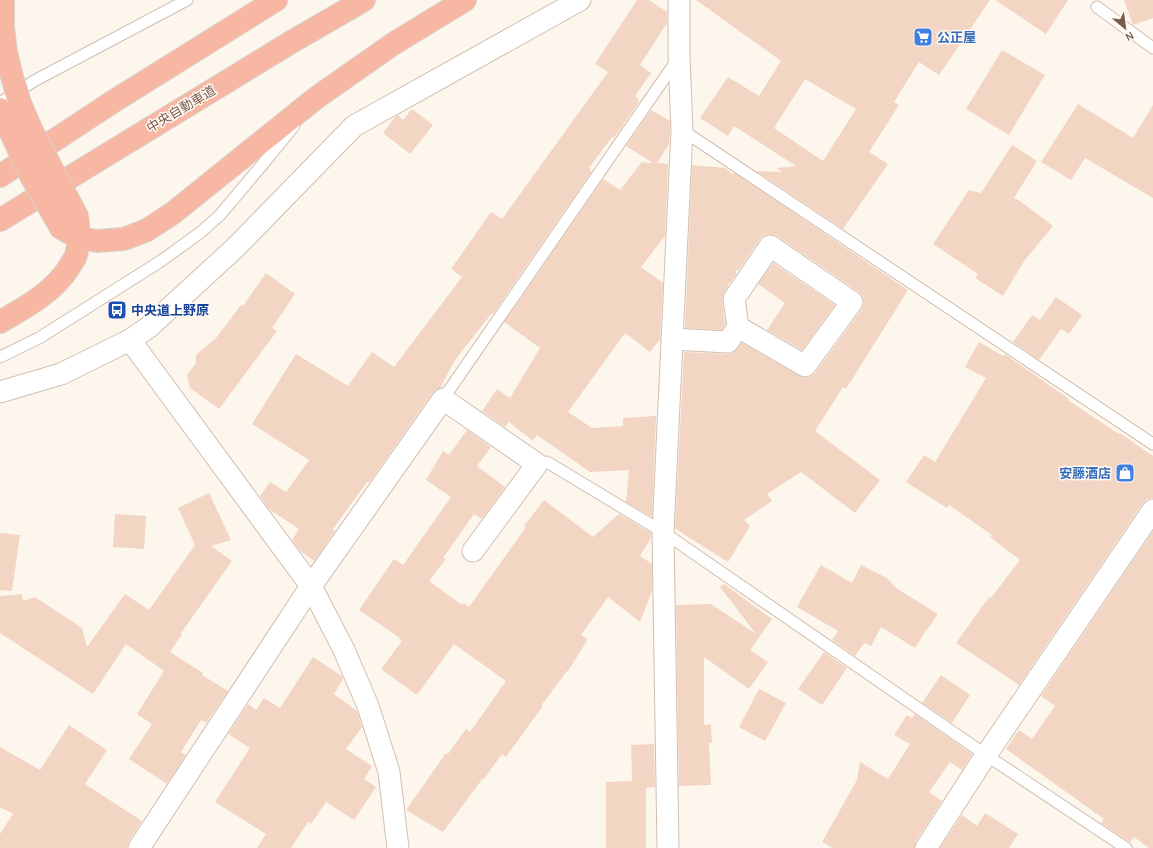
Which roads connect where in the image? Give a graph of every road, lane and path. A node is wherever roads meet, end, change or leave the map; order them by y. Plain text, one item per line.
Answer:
1 (2, 0) edge
2 (187, 0) edge
3 (276, 0) edge
4 (364, 0) edge
5 (465, 0) edge
6 (580, 0) edge
7 (679, 0) edge
8 (1097, 7) dead end
9 (1153, 48) edge
10 (679, 56) junction
11 (316, 98) junction
12 (0, 103) edge
13 (0, 109) edge
14 (682, 130) junction
15 (0, 176) edge
16 (0, 220) edge
17 (73, 228) junction
18 (0, 322) edge
19 (738, 327) junction
20 (672, 339) junction
21 (130, 340) junction
22 (0, 357) edge
23 (0, 392) edge
24 (443, 399) junction
25 (1153, 444) edge
26 (537, 464) junction
27 (1153, 510) edge
28 (663, 532) junction
29 (473, 551) dead end
30 (312, 586) junction
31 (986, 755) junction
32 (139, 848) edge
33 (398, 848) edge
34 (668, 848) edge
35 (926, 848) edge
36 (1126, 848) edge

1 - 17 highway, bridge
2 - 12 lane
3 - 15 highway
4 - 16 highway, 中央自動車道
5 - 11 highway
6 - 21 street
7 - 10 street
8 - 9 lane
10 - 14 street
10 - 24 lane
11 - 17 highway
11 - 22 lane
13 - 17 highway, bridge
14 - 20 street
14 - 25 lane
17 - 18 highway
19 - 19 street
19 - 20 street
20 - 28 street
21 - 23 street
21 - 30 street
24 - 26 street
24 - 30 street
26 - 28 lane
26 - 29 street
27 - 31 street
28 - 31 lane
28 - 34 street
30 - 32 street
30 - 33 street
31 - 35 street
31 - 36 lane

